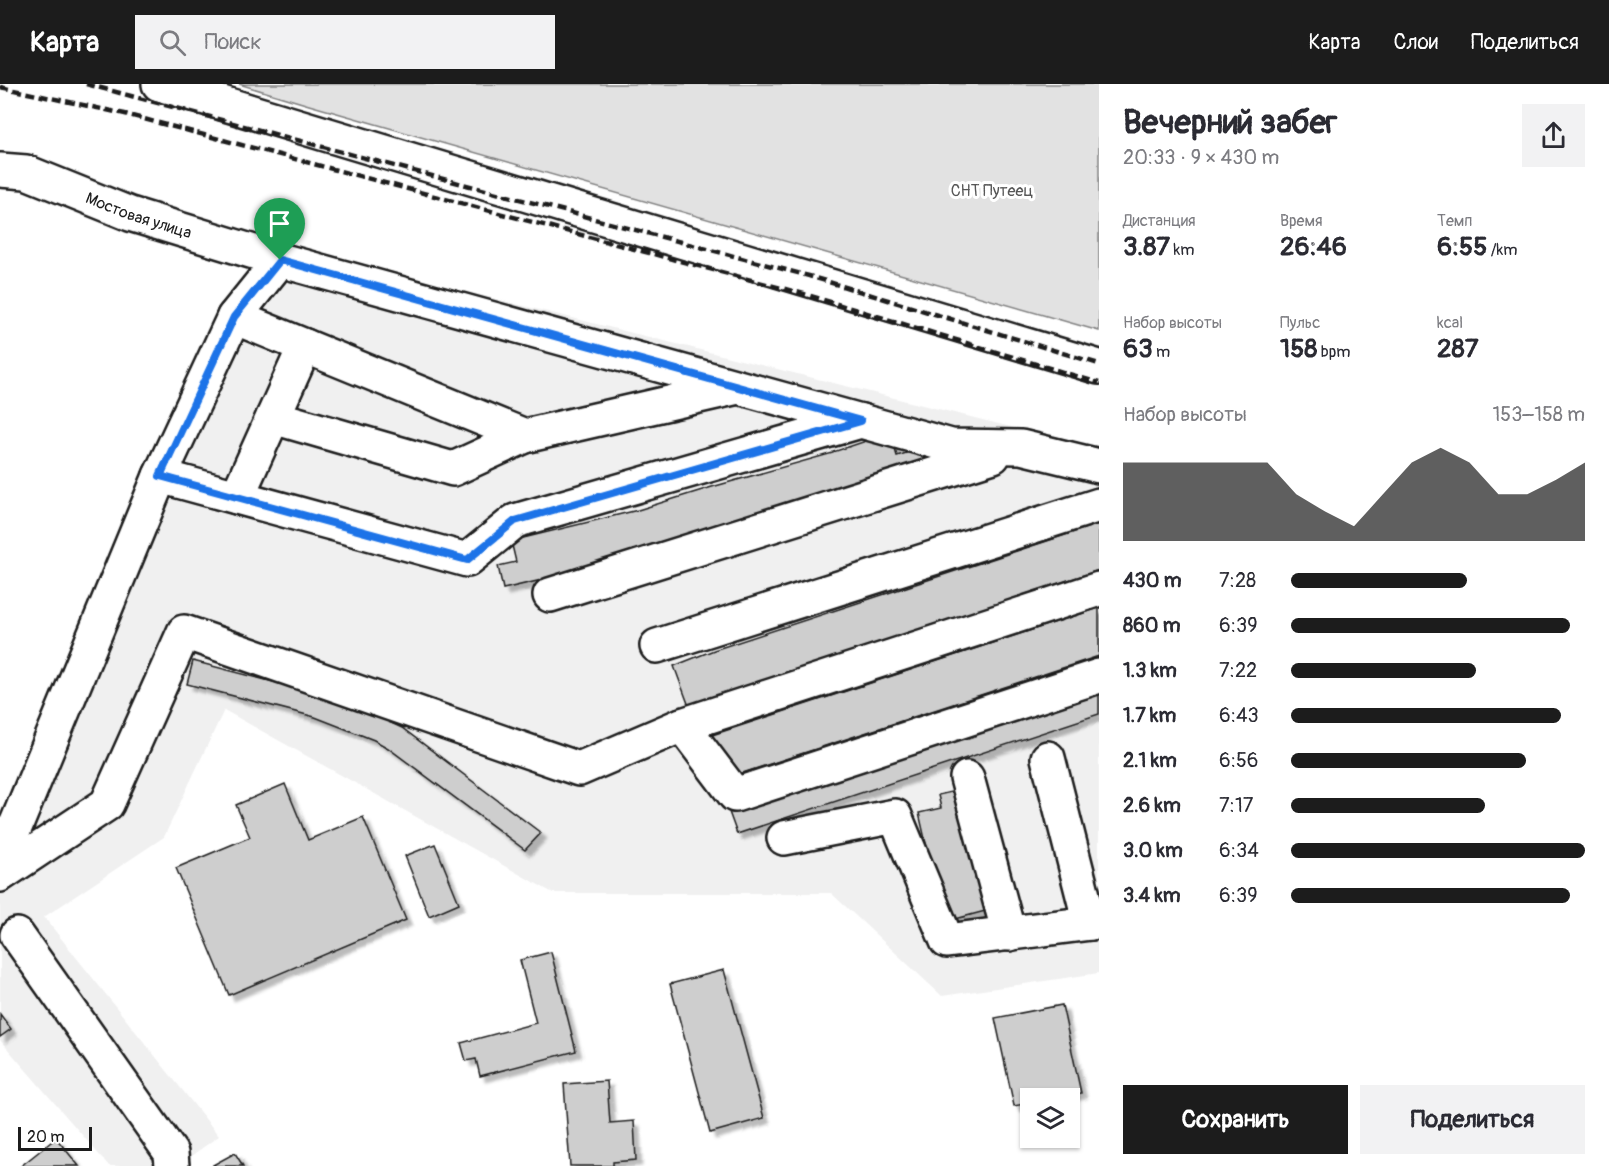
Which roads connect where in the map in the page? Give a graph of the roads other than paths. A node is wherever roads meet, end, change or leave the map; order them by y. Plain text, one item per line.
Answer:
1 (159, 84) edge
2 (0, 170) edge
3 (280, 260) junction
4 (234, 317) junction
5 (305, 346) junction
6 (1099, 367) edge
7 (739, 387) junction
8 (273, 417) junction
9 (861, 421) junction
10 (525, 436) junction
11 (1021, 447) junction
12 (1099, 466) edge
13 (160, 476) junction
14 (237, 497) junction
15 (1099, 505) edge
16 (1099, 589) edge
17 (550, 596) dead end
18 (657, 646) dead end
19 (1099, 676) edge
20 (682, 725) junction
21 (1048, 758) dead end
22 (967, 778) dead end
23 (784, 838) dead end
24 (0, 864) edge
25 (0, 875) edge
26 (1094, 922) edge
27 (1009, 934) junction
28 (17, 936) dead end
29 (172, 1166) edge

1 - 6 street
2 - 3 street, Мостовая улица
3 - 4 street
3 - 7 street, Мостовая улица
4 - 5 street
4 - 13 street
5 - 8 street
5 - 10 street
7 - 9 street, Мостовая улица
7 - 10 street
8 - 10 street
8 - 14 street
9 - 11 street, Мостовая улица
9 - 14 street
11 - 12 street, Мостовая улица
11 - 17 street
13 - 14 street
13 - 24 street
15 - 18 street
16 - 20 street
19 - 20 street
20 - 25 street
21 - 26 street
22 - 27 street
23 - 27 street
26 - 27 street
28 - 29 street

